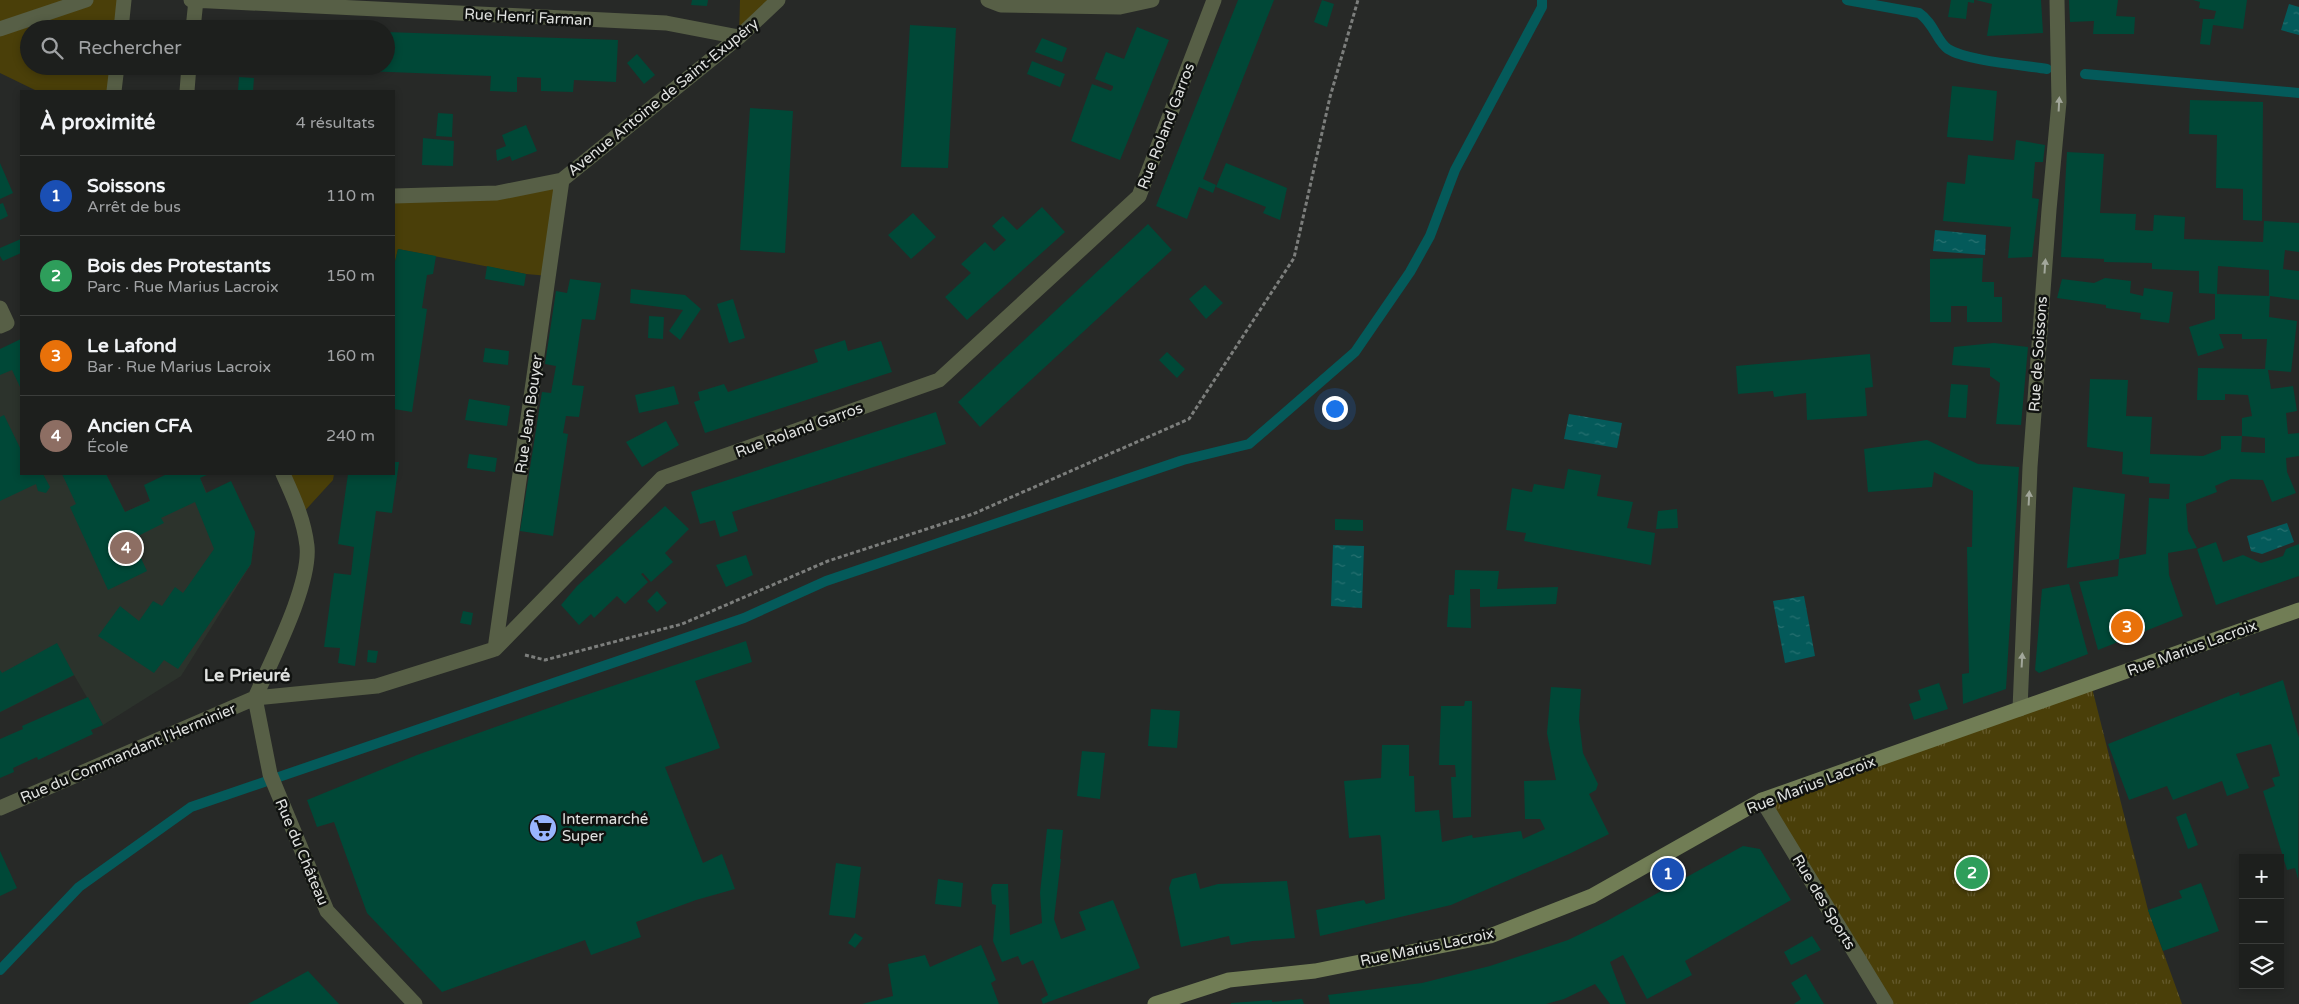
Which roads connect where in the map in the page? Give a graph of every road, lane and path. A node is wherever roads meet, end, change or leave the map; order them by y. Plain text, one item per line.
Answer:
1 (86, 0) edge
2 (124, 0) edge
3 (194, 0) edge
4 (778, 0) edge
5 (988, 0) edge
6 (1152, 0) edge
7 (1214, 0) edge
8 (1358, 0) edge
9 (2057, 0) edge
10 (27, 20) edge
11 (122, 20) edge
12 (193, 20) edge
13 (20, 22) edge
14 (0, 29) edge
15 (739, 37) junction
16 (116, 75) edge
17 (188, 75) edge
18 (114, 90) edge
19 (187, 90) edge
20 (562, 180) junction
21 (395, 196) edge
22 (0, 308) edge
23 (0, 326) edge
24 (283, 475) edge
25 (2299, 610) edge
26 (495, 649) junction
27 (255, 698) junction
28 (2020, 709) junction
29 (1762, 800) junction
30 (0, 808) edge
31 (415, 1004) edge
32 (1155, 1004) edge
33 (1886, 1004) edge

1 - 10 street
2 - 11 street
3 - 12 street
3 - 15 street, Rue Henri Farman
4 - 15 street, Avenue Antoine de Saint-Exupéry
5 - 6 street
7 - 26 street, Rue Roland Garros
8 - 26 path
28 -> 9 street, Rue de Soissons
13 - 14 street
15 - 20 street, Avenue Antoine de Saint-Exupéry
16 - 18 street
17 - 19 street
20 - 21 street, Avenue Antoine de Saint-Exupéry
20 - 26 street, Rue Jean Bouyer
22 - 23 street
24 - 27 street
25 - 28 main road, Rue Marius Lacroix
26 - 27 street, Rue Roland Garros
27 - 30 street, Rue du Commandant l'Herminier
27 - 31 street, Rue du Château
28 - 29 main road, Rue Marius Lacroix
29 - 32 main road, Rue Marius Lacroix
29 - 33 street, Rue des Sports

